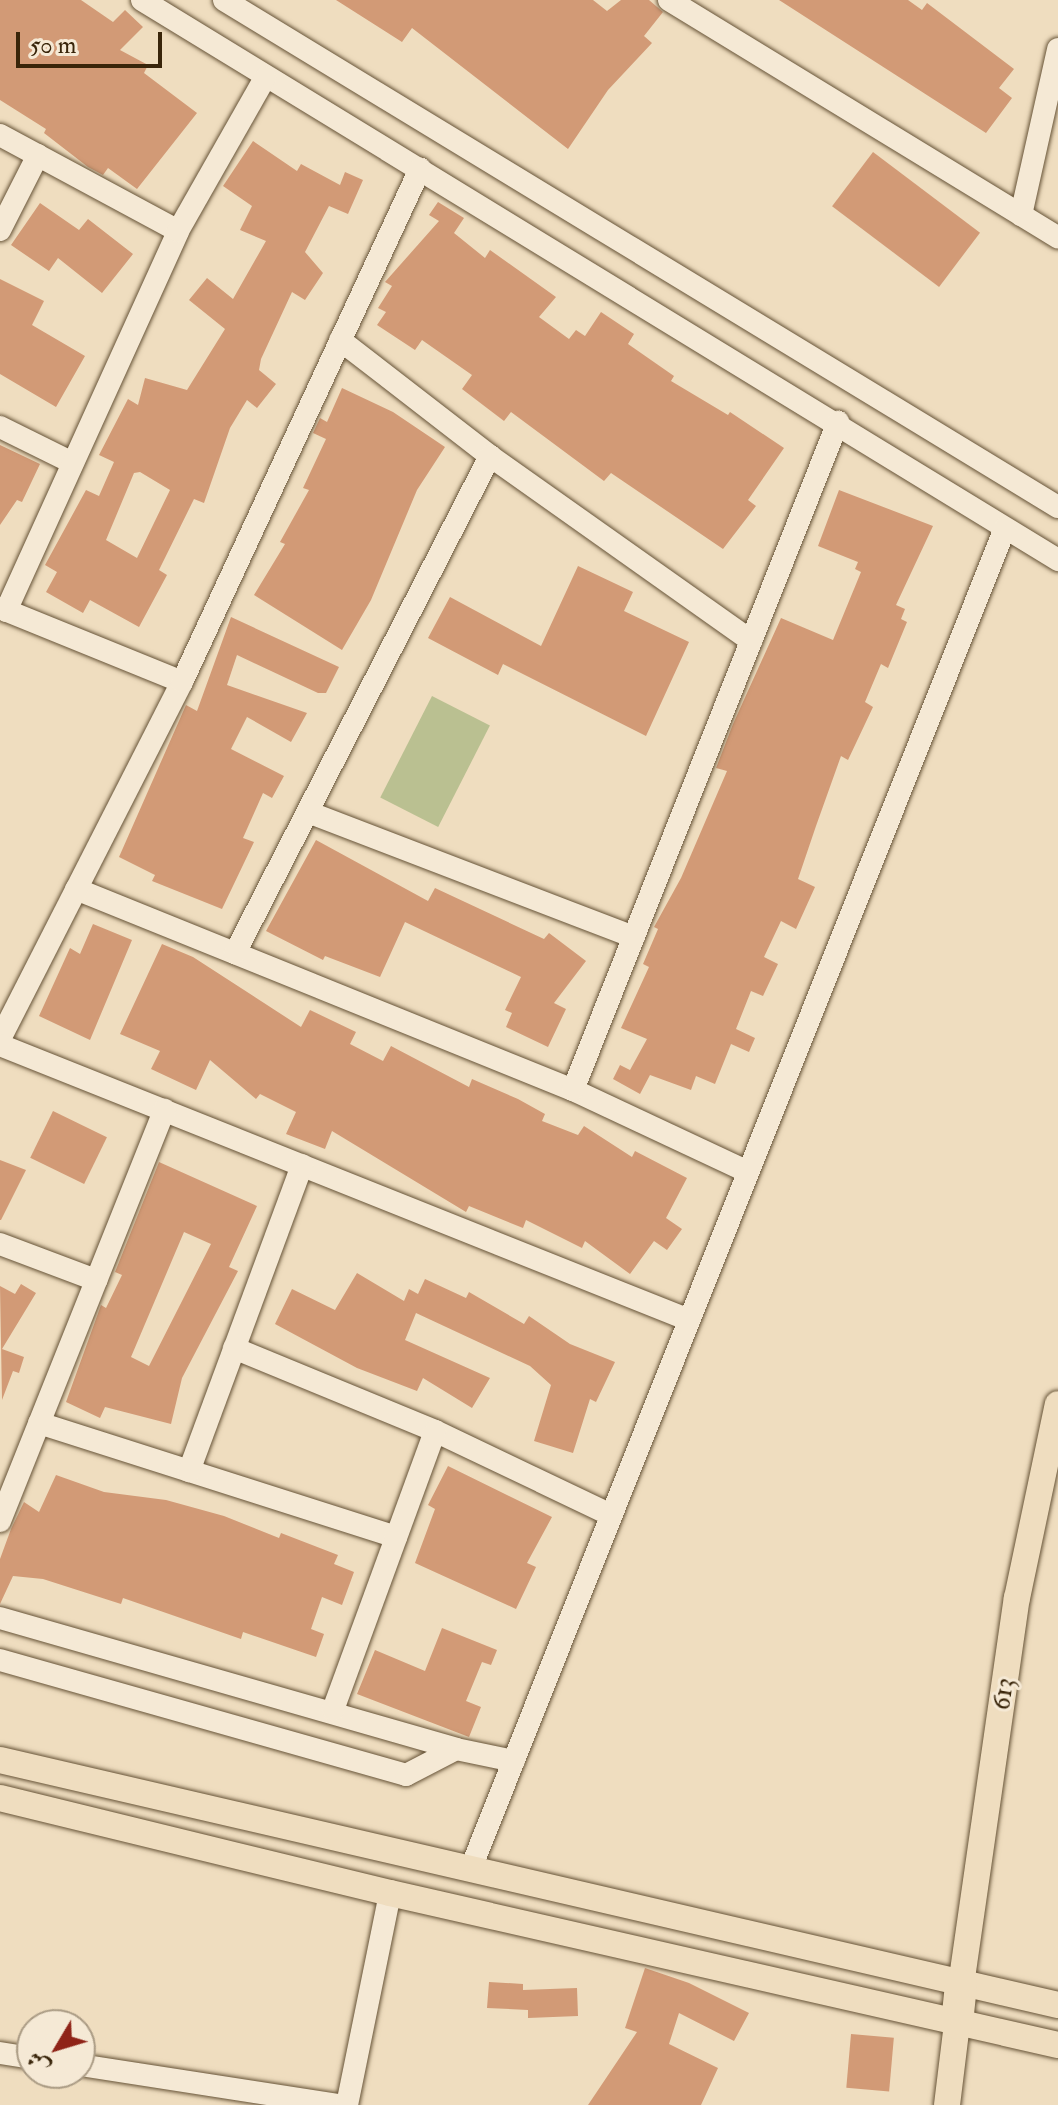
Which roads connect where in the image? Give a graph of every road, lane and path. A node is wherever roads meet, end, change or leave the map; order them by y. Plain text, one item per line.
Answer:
1 (142, 0) edge
2 (224, 0) edge
3 (669, 0) edge
4 (1058, 49) edge
5 (265, 78) junction
6 (0, 135) edge
7 (38, 155) junction
8 (420, 169) junction
9 (1021, 215) junction
10 (0, 230) edge
11 (178, 231) junction
12 (1058, 237) edge
13 (340, 340) junction
14 (838, 422) junction
15 (0, 427) edge
16 (490, 456) junction
17 (73, 463) junction
18 (1058, 507) edge
19 (1005, 528) junction
20 (1058, 560) edge
21 (3, 610) edge
22 (751, 641) junction
23 (182, 682) junction
24 (308, 812) junction
25 (76, 889) junction
26 (634, 937) junction
27 (235, 953) junction
28 (0, 1039) edge
29 (0, 1045) edge
30 (573, 1090) junction
31 (164, 1110) junction
32 (302, 1165) junction
33 (748, 1172) junction
34 (0, 1244) edge
35 (96, 1280) junction
36 (689, 1320) junction
37 (234, 1348) junction
38 (1058, 1404) edge
39 (39, 1423) junction
40 (435, 1431) junction
41 (189, 1471) junction
42 (611, 1515) junction
43 (0, 1521) edge
44 (396, 1537) junction
45 (0, 1618) edge
46 (0, 1660) edge
47 (333, 1710) junction
48 (456, 1749) junction
49 (0, 1760) edge
50 (514, 1761) junction
51 (0, 1798) edge
52 (471, 1868) junction
53 (390, 1893) junction
54 (961, 1985) junction
55 (1058, 2005) edge
56 (957, 2023) junction
57 (1058, 2045) edge
58 (96, 2067) edge
59 (339, 2105) edge
60 (347, 2105) edge
61 (947, 2105) edge

1 - 5 street
2 - 18 street
3 - 9 street
4 - 9 street
5 - 8 street
5 - 11 street
6 - 7 street
7 - 10 street
7 - 11 street
8 - 13 street
8 - 14 street
9 - 12 street
11 - 17 street
13 - 16 street
13 - 23 street
14 - 19 street
14 - 22 street
15 - 17 street
16 - 22 street
16 - 24 street
17 - 21 street
19 - 20 street
19 - 33 street
21 - 23 street
22 - 26 street
23 - 25 street
24 - 26 street
24 - 27 street
25 - 27 street
25 - 28 street
26 - 30 street
27 - 30 street
29 - 31 street
30 - 33 street
31 - 32 street
31 - 35 street
32 - 36 street
32 - 37 street
33 - 36 street
34 - 35 street
35 - 39 street
36 - 42 street
37 - 40 street
37 - 41 street
38 - 54 main road, 613
39 - 41 street
39 - 43 street
40 - 42 street
40 - 44 street
41 - 44 street
42 - 50 street
44 - 47 street
45 - 47 street
46 - 48 street
47 - 48 street
48 - 50 street
49 - 52 main road
50 - 52 street
51 - 53 main road
52 - 54 main road
53 - 56 main road
53 - 60 street
54 - 55 main road
54 - 56 highway
56 - 57 main road
56 - 61 main road
58 - 59 street

